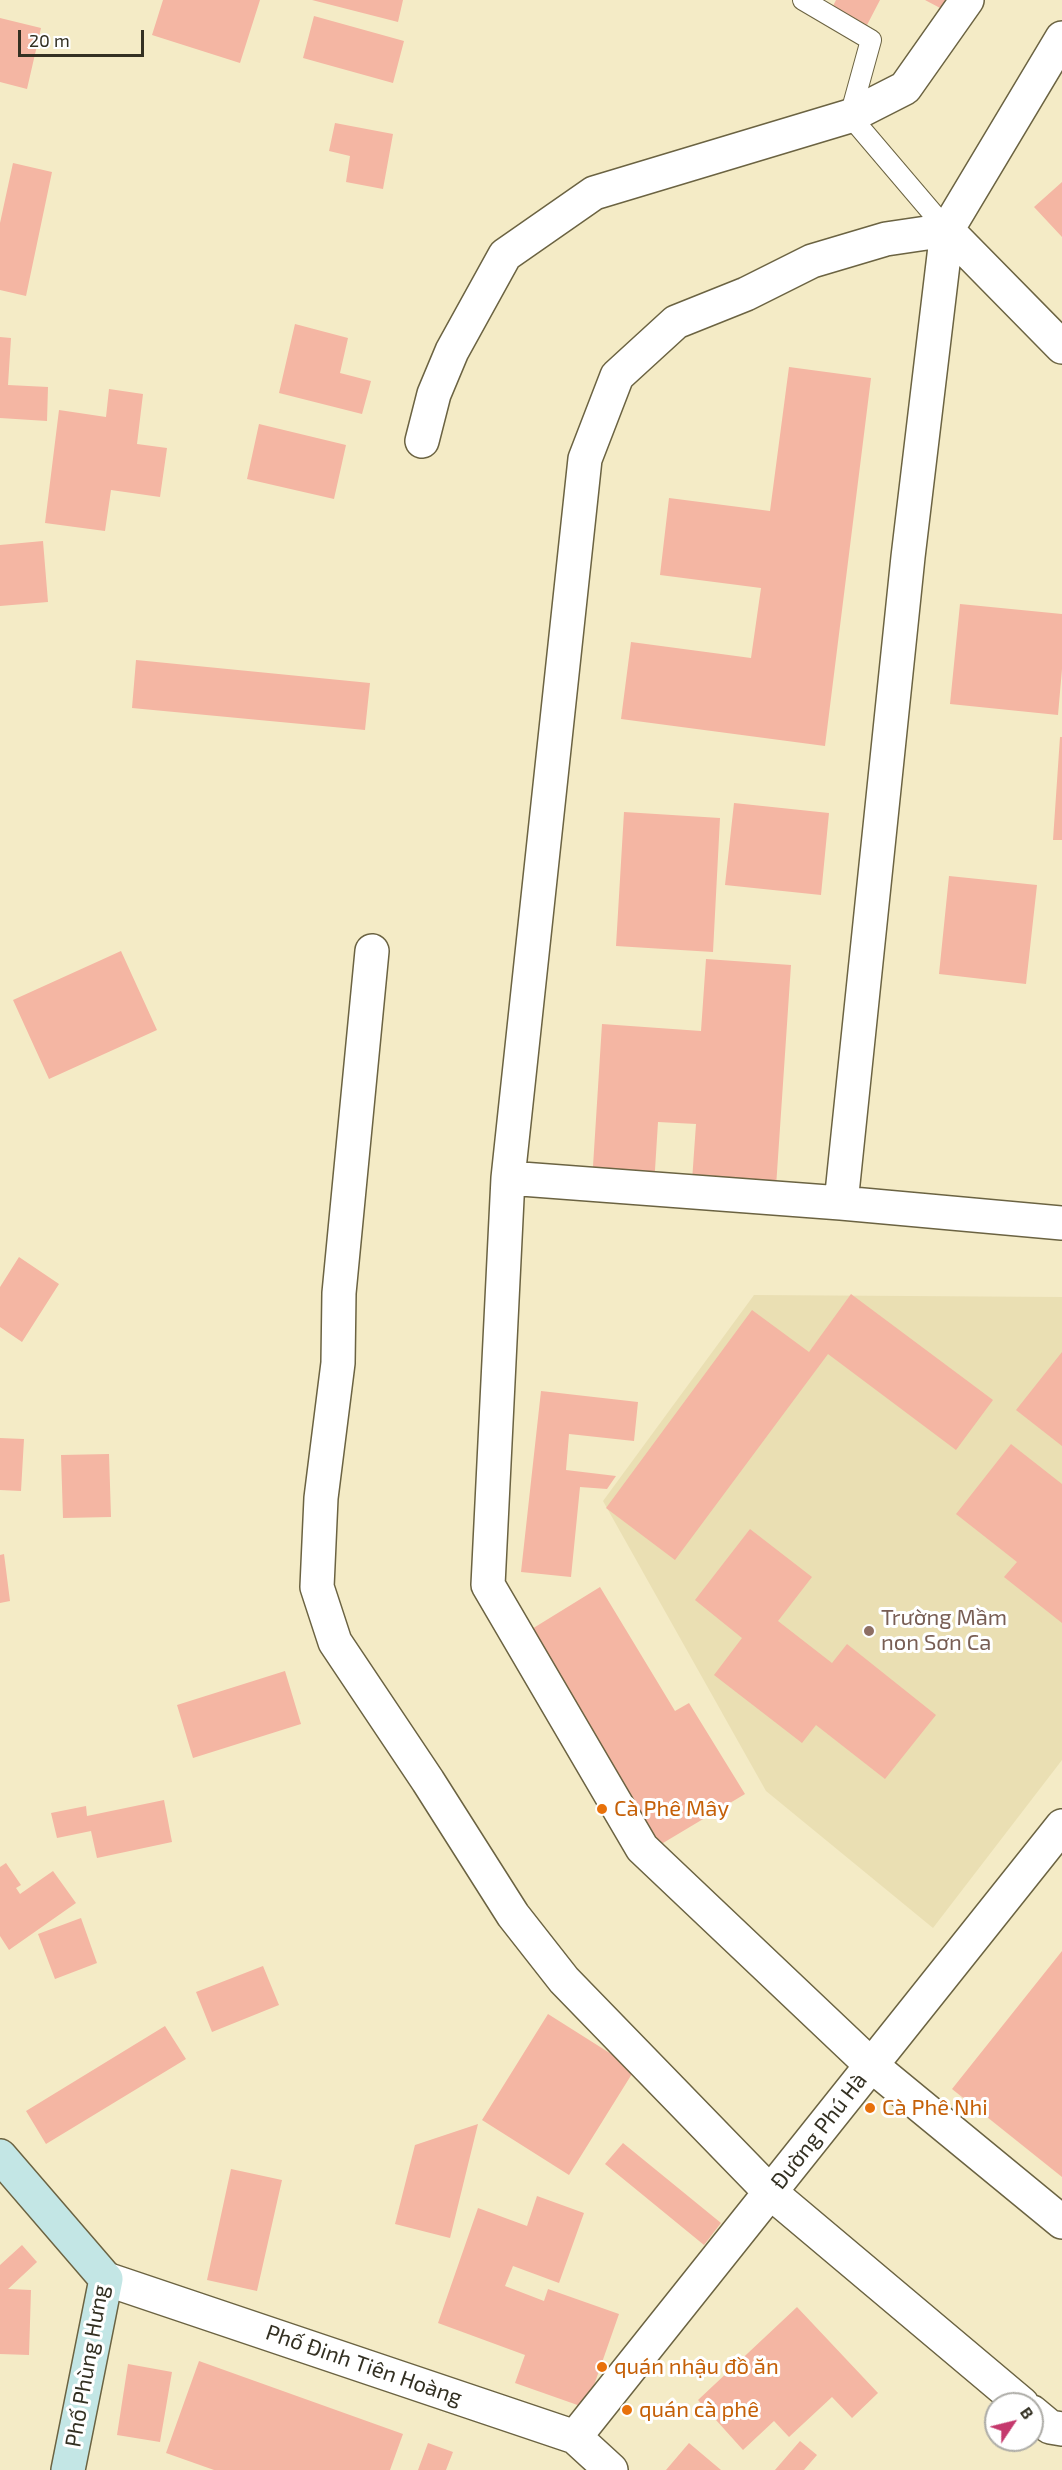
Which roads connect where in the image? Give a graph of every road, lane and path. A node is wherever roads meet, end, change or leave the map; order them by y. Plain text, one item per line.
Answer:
1 (803, 0) edge
2 (967, 0) edge
3 (1062, 38) edge
4 (850, 116) junction
5 (947, 230) junction
6 (1062, 347) edge
7 (422, 441) dead end
8 (372, 951) dead end
9 (508, 1178) junction
10 (841, 1203) junction
11 (1062, 1223) edge
12 (1062, 1826) edge
13 (871, 2065) junction
14 (0, 2156) edge
15 (770, 2192) junction
16 (1062, 2222) edge
17 (106, 2279) junction
18 (1008, 2392) edge
19 (1044, 2422) edge
20 (1062, 2429) edge
21 (575, 2437) junction
22 (68, 2470) edge
23 (611, 2470) edge

1 - 4 lane
2 - 4 street
3 - 5 street
4 - 5 lane
4 - 7 street
5 - 6 street
5 - 9 street
5 - 10 street
8 - 15 street
9 - 10 street
9 - 13 street
10 - 11 street
12 - 13 street, Đường Phú Hà
13 - 15 street, Đường Phú Hà
13 - 16 street
14 - 17 street, Phố Phùng Hưng
15 - 18 street
15 - 21 street, Đường Phú Hà
17 - 21 street, Phố Đinh Tiên Hoàng
17 - 22 street, Phố Phùng Hưng
19 - 20 street
21 - 23 street, Phố Đinh Tiên Hoàng

